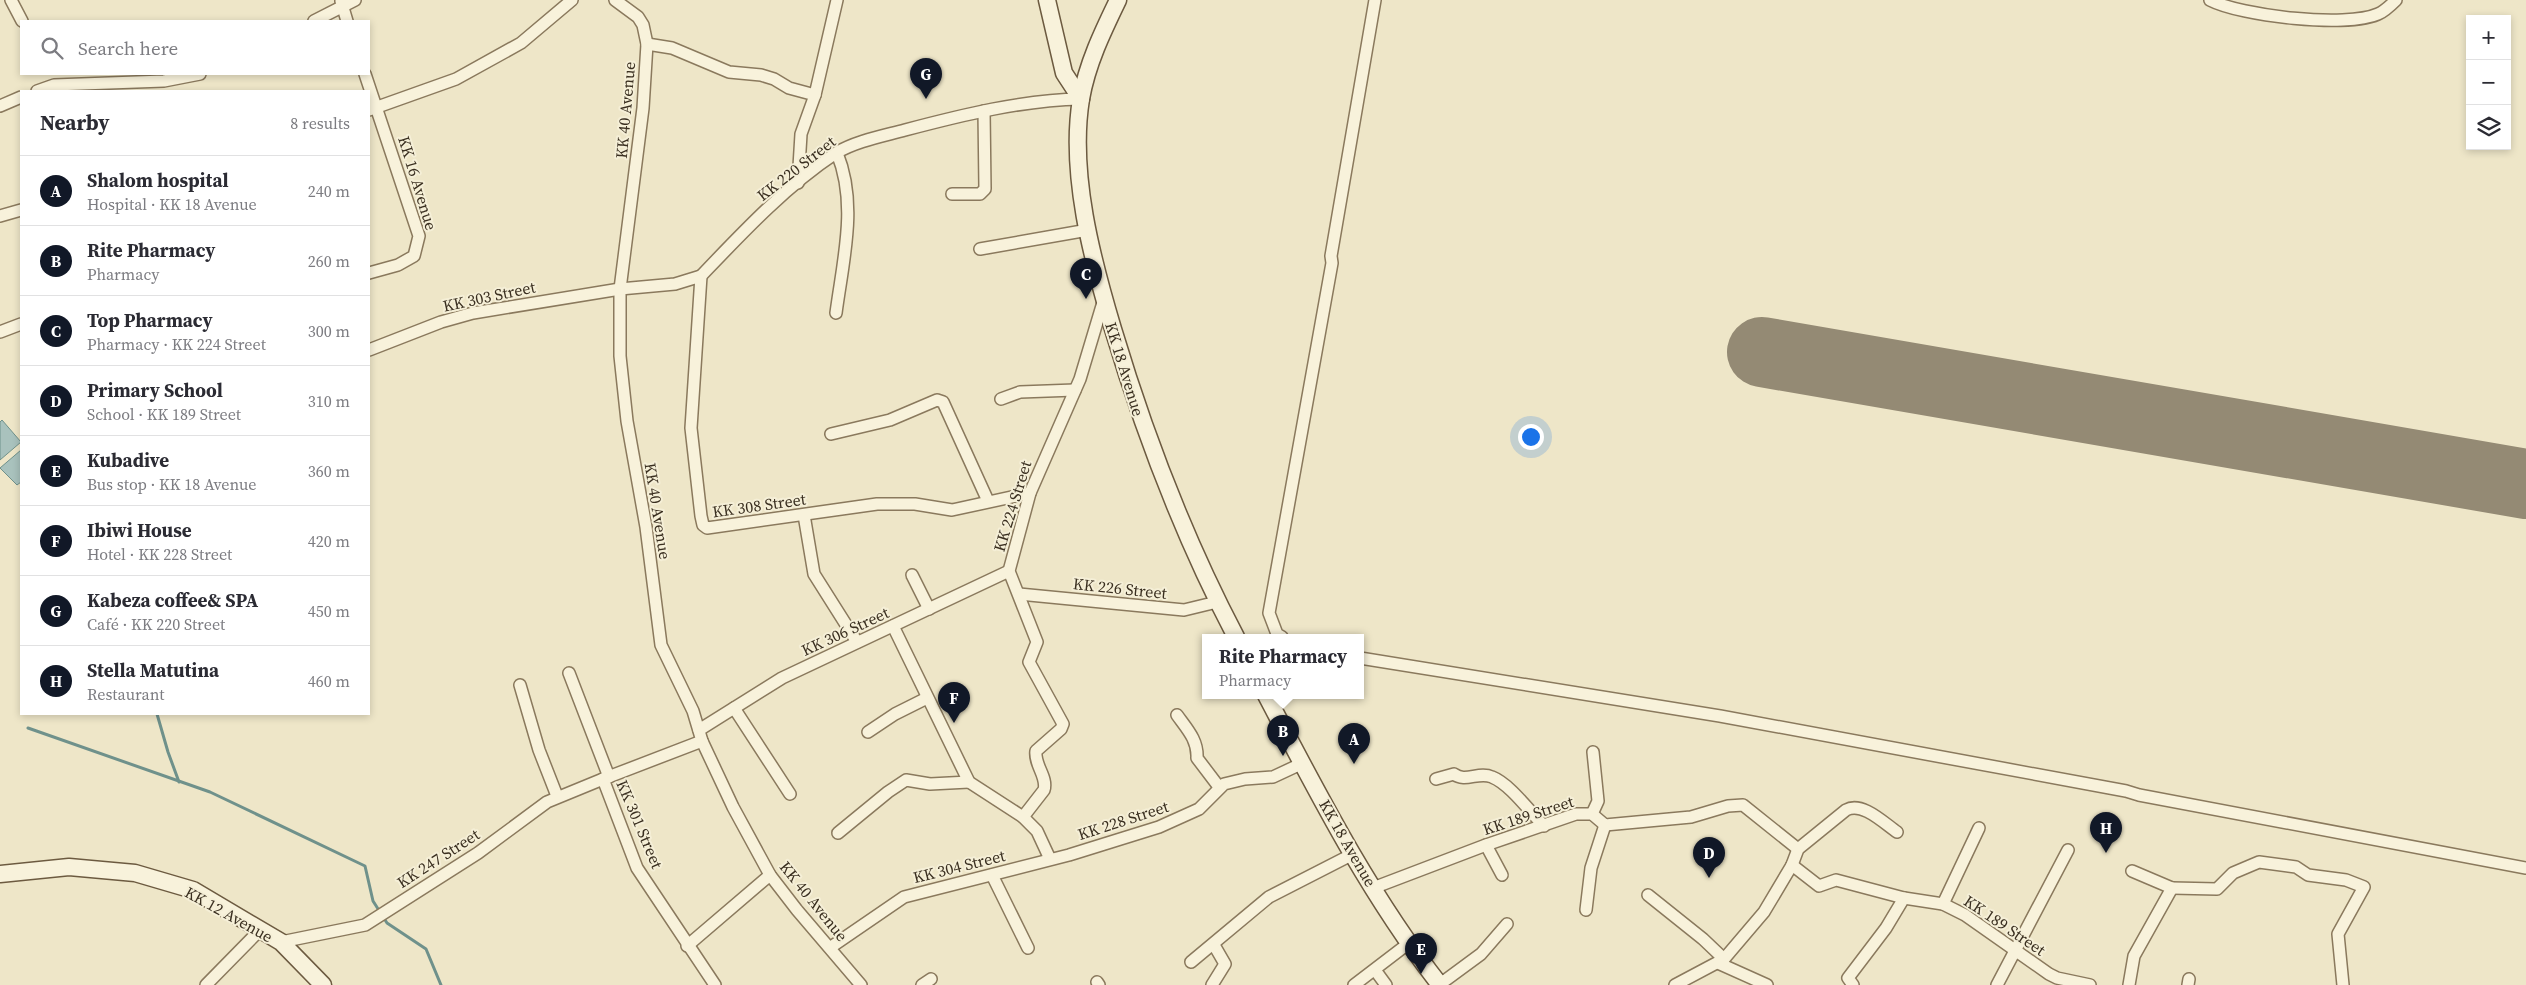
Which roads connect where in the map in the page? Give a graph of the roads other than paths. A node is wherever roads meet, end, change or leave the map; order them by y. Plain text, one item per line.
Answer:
1 (11, 0) edge
2 (355, 0) edge
3 (572, 0) edge
4 (615, 0) edge
5 (837, 0) edge
6 (1047, 0) edge
7 (1118, 0) edge
8 (1375, 0) edge
9 (2210, 0) edge
10 (2396, 0) edge
11 (341, 3) edge
12 (21, 20) edge
13 (316, 20) edge
14 (347, 20) edge
15 (647, 44) junction
16 (48, 75) edge
17 (195, 75) edge
18 (366, 75) edge
19 (55, 88) edge
20 (42, 90) edge
21 (369, 90) edge
22 (370, 93) edge
23 (815, 95) junction
24 (20, 97) edge
25 (1081, 99) junction
26 (0, 106) edge
27 (373, 108) edge
28 (984, 111) junction
29 (837, 153) junction
30 (798, 183) junction
31 (952, 194) dead end
32 (20, 210) edge
33 (0, 216) edge
34 (1088, 230) junction
35 (980, 249) dead end
36 (370, 273) edge
37 (701, 276) junction
38 (620, 289) junction
39 (1104, 299) junction
40 (836, 313) dead end
41 (20, 324) edge
42 (0, 332) edge
43 (370, 350) edge
44 (1075, 390) junction
45 (1001, 399) dead end
46 (831, 434) dead end
47 (1030, 493) junction
48 (988, 502) junction
49 (804, 515) junction
50 (1009, 570) junction
51 (912, 575) dead end
52 (1019, 594) junction
53 (1217, 602) junction
54 (929, 609) junction
55 (893, 626) junction
56 (1234, 634) edge
57 (1277, 634) edge
58 (857, 642) junction
59 (1364, 659) edge
60 (569, 673) dead end
61 (520, 685) dead end
62 (927, 698) junction
63 (1268, 699) edge
64 (734, 708) junction
65 (1176, 715) dead end
66 (868, 732) dead end
67 (700, 735) junction
68 (1593, 752) dead end
69 (1303, 763) junction
70 (606, 778) junction
71 (1436, 779) dead end
72 (969, 782) junction
73 (1219, 787) junction
74 (790, 794) dead end
75 (557, 796) junction
76 (1592, 814) junction
77 (1023, 817) junction
78 (1606, 825) junction
79 (1544, 826) junction
80 (1979, 828) dead end
81 (1897, 832) dead end
82 (838, 833) dead end
83 (1486, 845) junction
84 (1798, 849) junction
85 (2068, 850) dead end
86 (1353, 854) junction
87 (1050, 858) junction
88 (1792, 865) junction
89 (2526, 868) edge
90 (2132, 871) dead end
91 (0, 874) edge
92 (770, 874) junction
93 (1502, 874) dead end
94 (992, 875) junction
95 (1374, 888) junction
96 (2172, 888) junction
97 (1648, 895) dead end
98 (1904, 898) junction
99 (1942, 904) junction
100 (1586, 910) dead end
101 (1507, 924) dead end
102 (260, 930) junction
103 (281, 942) junction
104 (1409, 943) junction
105 (1214, 945) junction
106 (687, 946) junction
107 (831, 948) junction
108 (1028, 948) dead end
109 (2017, 951) junction
110 (1721, 961) junction
111 (1192, 962) dead end
112 (1375, 970) junction
113 (207, 984) edge
114 (323, 985) edge
115 (715, 985) edge
116 (861, 985) edge
117 (1212, 985) edge
118 (1354, 985) edge
119 (1386, 985) edge
120 (1439, 985) edge
121 (1675, 985) edge
122 (1767, 985) edge
123 (1853, 985) edge
124 (1997, 985) edge
125 (2090, 985) edge
126 (2129, 985) edge
127 (2343, 985) edge

1 - 12 street
2 - 11 street
3 - 27 street
4 - 15 street, KK 40 Avenue
5 - 23 street
6 - 25 main road
7 - 25 main road, KK 18 Avenue
8 - 57 street
9 - 10 street
11 - 13 street
11 - 14 street
15 - 23 street
15 - 38 street, KK 40 Avenue
16 - 19 street
17 - 19 street
18 - 21 street, KK 16 Avenue
19 - 20 street
22 - 27 street, KK 16 Avenue
23 - 30 street
24 - 26 street
25 - 28 street, KK 220 Street
25 - 34 main road, KK 18 Avenue
27 - 36 street, KK 16 Avenue
28 - 29 street, KK 220 Street
28 - 31 street
29 - 30 street, KK 220 Street
29 - 40 street
30 - 37 street, KK 220 Street
32 - 33 street
34 - 35 street
34 - 39 main road, KK 18 Avenue
37 - 38 street
37 - 49 street, KK 308 Street
38 - 43 street, KK 303 Street
38 - 67 street, KK 40 Avenue
39 - 44 street, KK 224 Street
39 - 53 main road, KK 18 Avenue
41 - 42 street
44 - 45 street
44 - 47 street, KK 224 Street
46 - 48 street
47 - 48 street, KK 308 Street
47 - 50 street, KK 224 Street
48 - 49 street, KK 308 Street
49 - 58 street
50 - 52 street, KK 224 Street
50 - 54 street, KK 306 Street
51 - 54 street
52 - 53 street, KK 226 Street
52 - 77 street, KK 224 Street
53 - 56 main road, KK 18 Avenue
54 - 55 street, KK 306 Street
55 - 58 street, KK 306 Street
55 - 62 street
58 - 64 street, KK 306 Street
59 - 89 street
60 - 70 street
61 - 75 street
62 - 66 street
62 - 72 street
63 - 69 main road, KK 18 Avenue
64 - 67 street, KK 306 Street
64 - 74 street
65 - 73 street
67 - 70 street, KK 301 Street
67 - 92 street, KK 40 Avenue
68 - 76 street
69 - 73 street
69 - 86 main road, KK 18 Avenue
70 - 75 street, KK 247 Street
70 - 106 street, KK 301 Street
71 - 79 street
72 - 77 street
72 - 82 street
73 - 87 street, KK 228 Street
75 - 103 street, KK 247 Street
76 - 78 street, KK 189 Street
76 - 79 street, KK 189 Street
77 - 87 street
78 - 84 street
78 - 100 street
79 - 83 street, KK 189 Street
80 - 99 street
81 - 84 street
83 - 93 street
83 - 95 street, KK 189 Street
84 - 88 street
85 - 109 street
86 - 95 main road, KK 18 Avenue
86 - 105 street
87 - 94 street, KK 304 Street
88 - 98 street, KK 189 Street
88 - 110 street
90 - 96 street
91 - 102 main road, KK 12 Avenue
92 - 106 street
92 - 107 street, KK 40 Avenue
94 - 107 street, KK 304 Street
94 - 108 street
95 - 104 main road, KK 18 Avenue
96 - 126 street
96 - 127 street
97 - 110 street
98 - 99 street, KK 189 Street
98 - 123 street
99 - 109 street, KK 189 Street
101 - 120 street
102 - 103 main road, KK 12 Avenue
102 - 113 street
103 - 114 main road, KK 12 Avenue
104 - 112 street
104 - 120 main road, KK 18 Avenue
105 - 111 street
105 - 117 street
106 - 115 street, KK 301 Street
107 - 116 street, KK 40 Avenue
109 - 124 street
109 - 125 street, KK 189 Street
110 - 121 street
110 - 122 street
112 - 118 street
112 - 119 street

